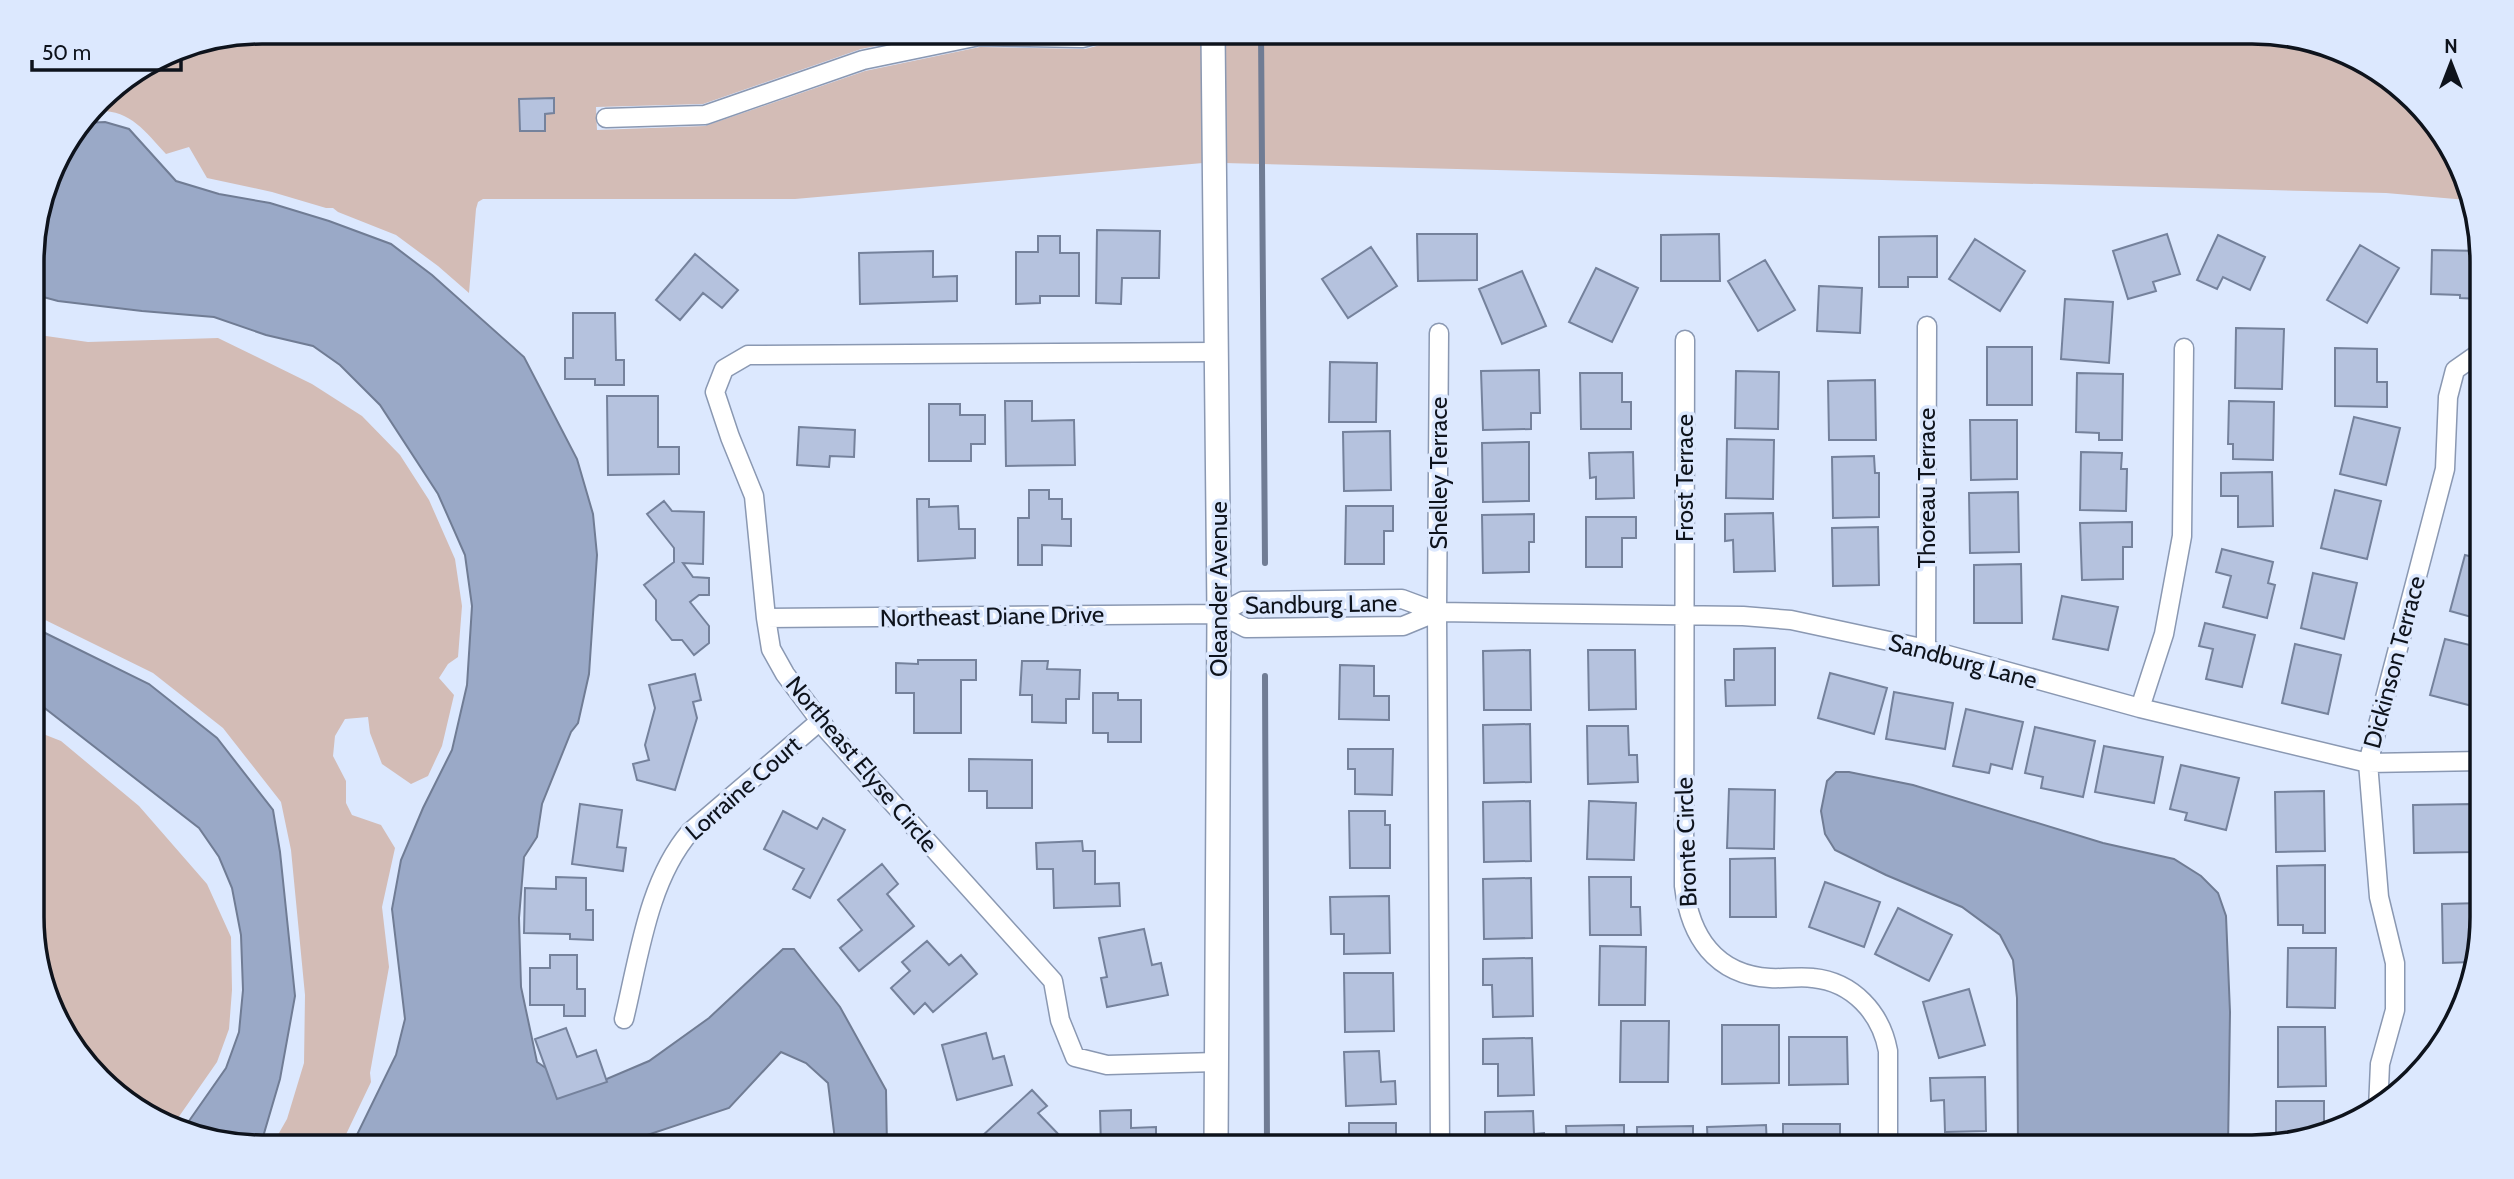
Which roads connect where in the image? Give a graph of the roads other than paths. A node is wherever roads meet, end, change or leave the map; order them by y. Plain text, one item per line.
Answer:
1 (940, 44) edge
2 (1213, 44) edge
3 (606, 118) dead end
4 (1927, 326) dead end
5 (1439, 333) dead end
6 (1685, 340) dead end
7 (2184, 348) dead end
8 (1215, 352) junction
9 (2470, 360) edge
10 (1437, 612) junction
11 (1219, 614) junction
12 (1683, 616) junction
13 (766, 618) junction
14 (1926, 649) junction
15 (2140, 708) junction
16 (820, 721) junction
17 (2470, 761) edge
18 (2368, 763) junction
19 (624, 1019) dead end
20 (1216, 1062) junction
21 (2379, 1094) edge
22 (1216, 1135) edge
23 (1440, 1135) edge
24 (1888, 1135) edge

1 - 3 street
2 - 8 street, Oleander Avenue
4 - 14 street, Thoreau Terrace
5 - 10 street, Shelley Terrace
6 - 12 street, Frost Terrace
7 - 15 street
8 - 11 street, Oleander Avenue
8 - 13 street, Northeast Elyse Circle
9 - 18 street, Dickinson Terrace
10 - 11 street, Sandburg Lane
10 - 11 street, Sandburg Lane
10 - 12 street, Sandburg Lane
10 - 23 street
11 - 13 street, Northeast Diane Drive
11 - 20 street, Oleander Avenue
12 - 14 street, Sandburg Lane
12 - 24 street, Bronte Circle
13 - 16 street, Northeast Elyse Circle
14 - 15 street, Sandburg Lane
15 - 18 street, Sandburg Lane
16 - 19 street, Lorraine Court
16 - 20 street, Northeast Elyse Circle
17 - 18 street, Sandburg Lane
18 - 21 street, Dickinson Terrace
20 - 22 street, Oleander Avenue

